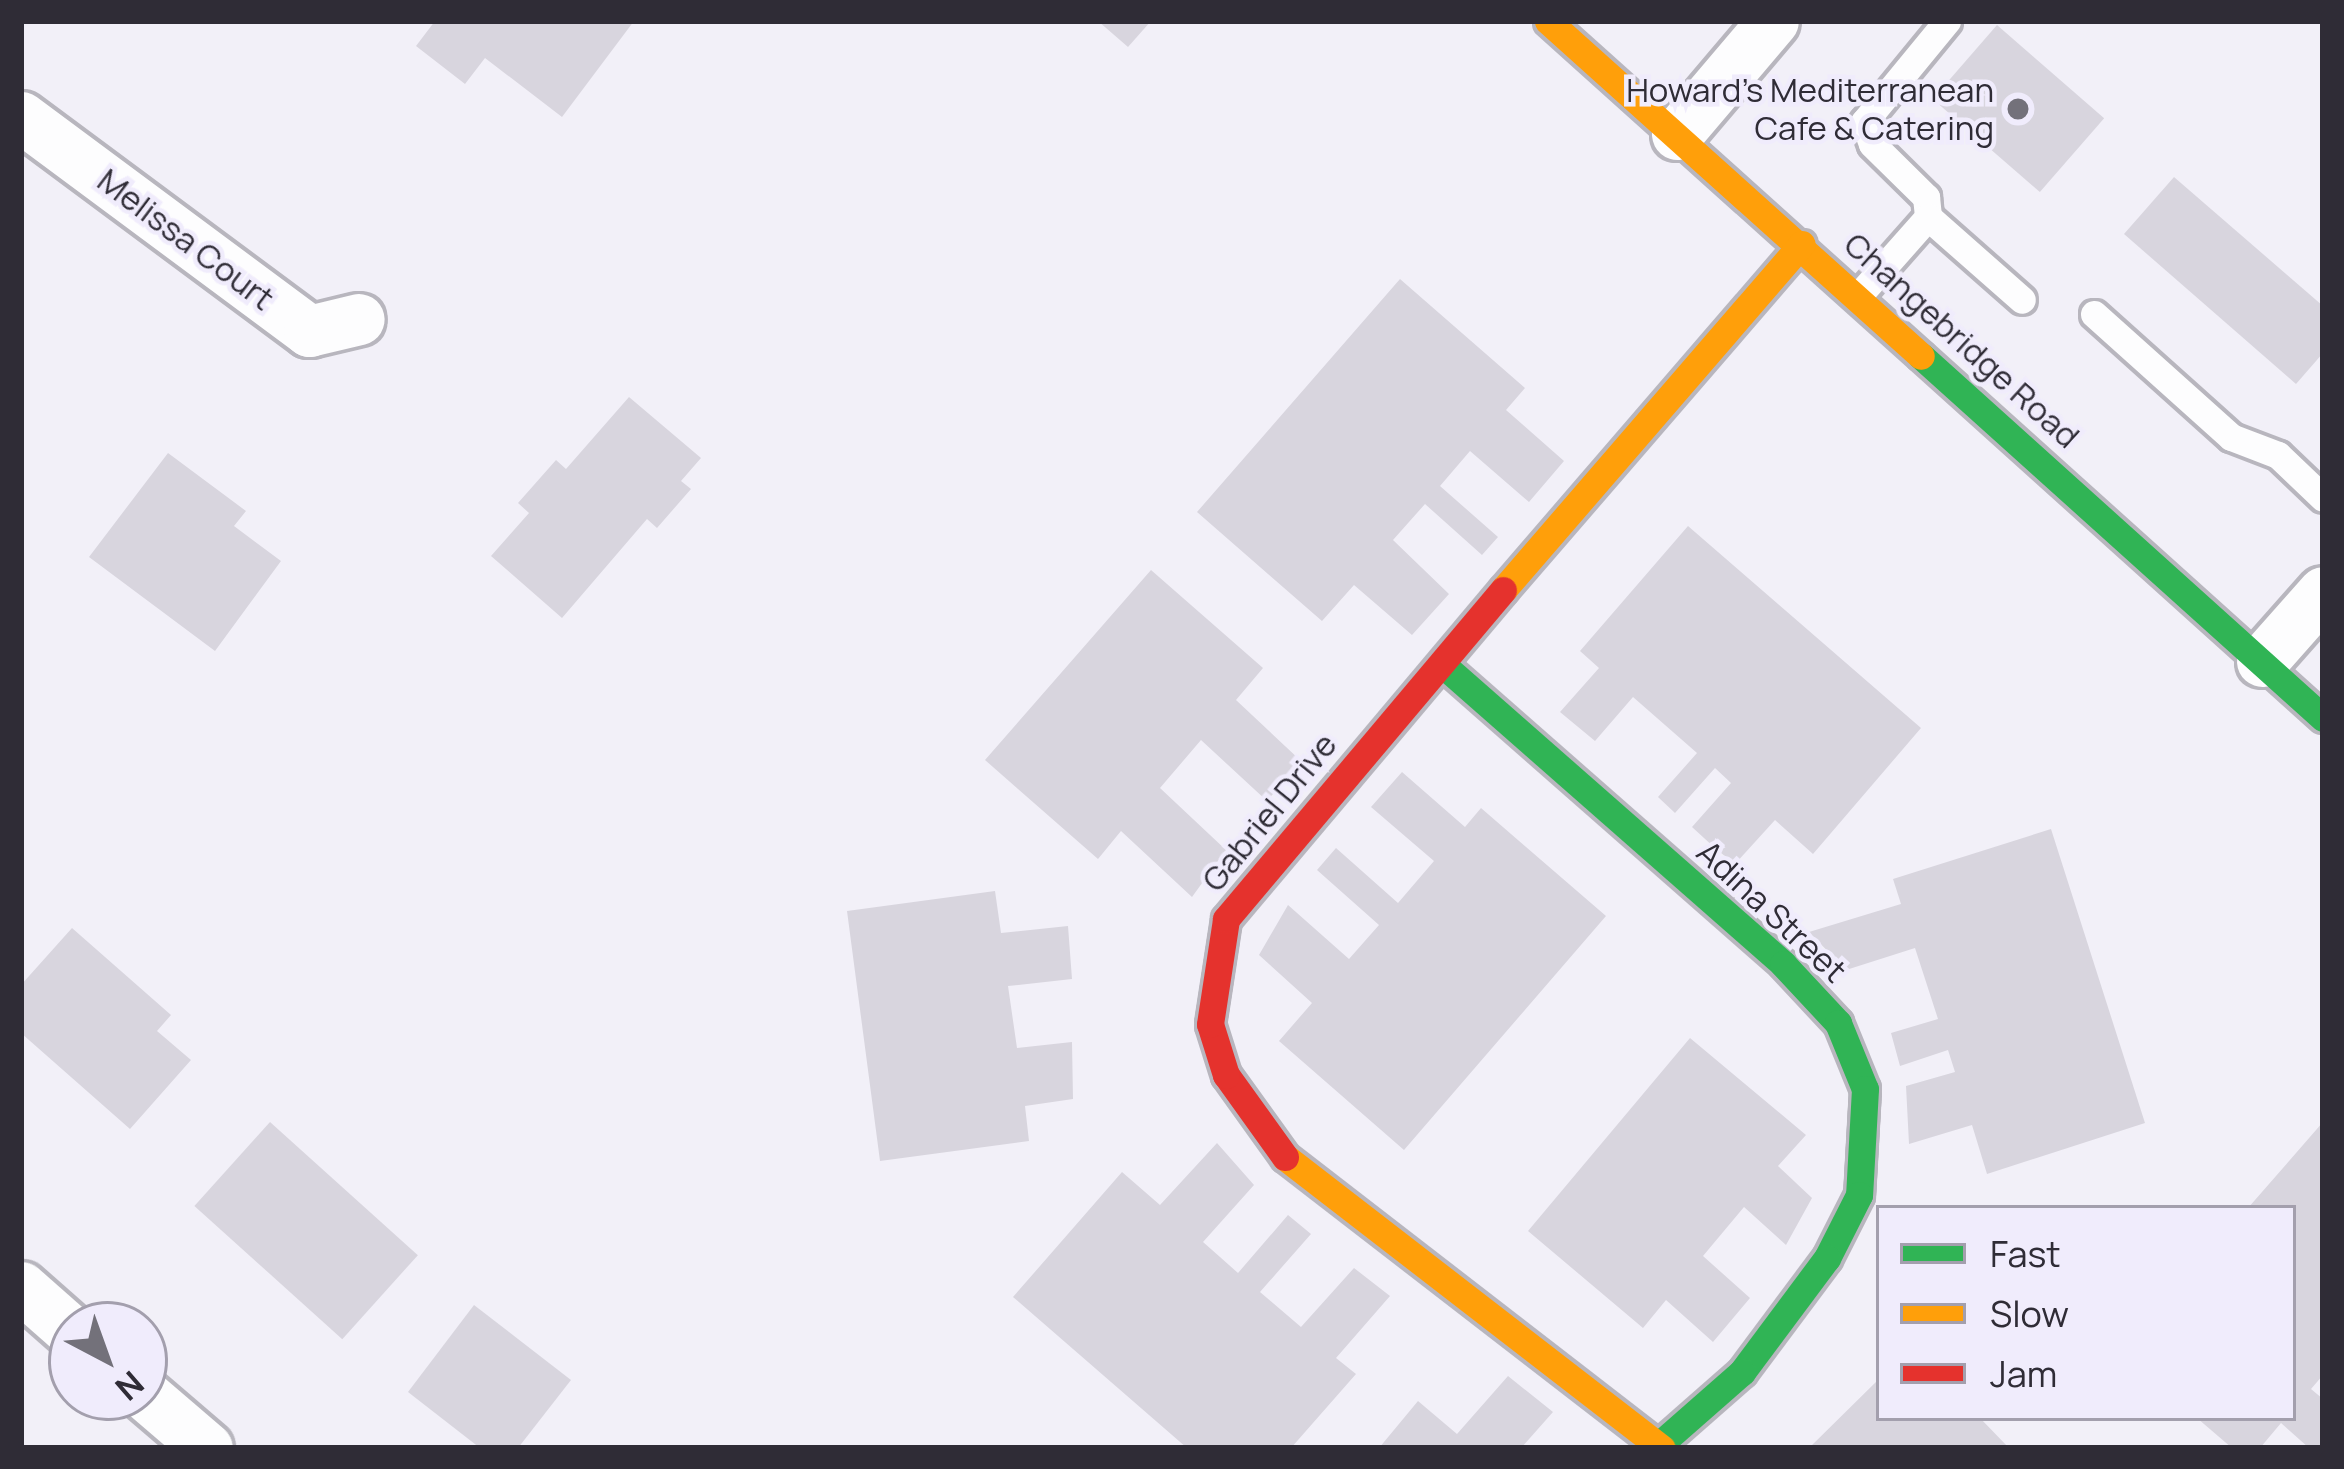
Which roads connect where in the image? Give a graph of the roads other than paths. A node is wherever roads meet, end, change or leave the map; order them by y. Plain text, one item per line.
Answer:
1 (1548, 21) edge
2 (1773, 21) edge
3 (1947, 21) edge
4 (21, 117) edge
5 (1677, 134) junction
6 (1928, 217) junction
7 (1802, 244) junction
8 (1858, 295) junction
9 (2022, 300) dead end
10 (2094, 314) dead end
11 (359, 320) dead end
12 (2323, 498) edge
13 (2323, 592) edge
14 (2262, 661) junction
15 (1442, 664) junction
16 (2323, 718) edge
17 (21, 1287) edge
18 (48, 1311) edge
19 (168, 1415) edge
20 (1661, 1446) edge
21 (207, 1448) edge

1 - 5 street, Changebridge Road
2 - 5 street
3 - 6 lane
4 - 11 street, Melissa Court
5 - 7 street, Changebridge Road
6 - 8 lane
6 - 9 lane
7 - 8 street, Changebridge Road
7 - 15 street, Gabriel Drive
8 - 14 street, Changebridge Road
10 - 12 lane
13 - 14 street
14 - 16 street, Changebridge Road
15 - 20 street, Adina Street
15 - 20 street, Gabriel Drive
17 - 18 street
19 - 21 street

